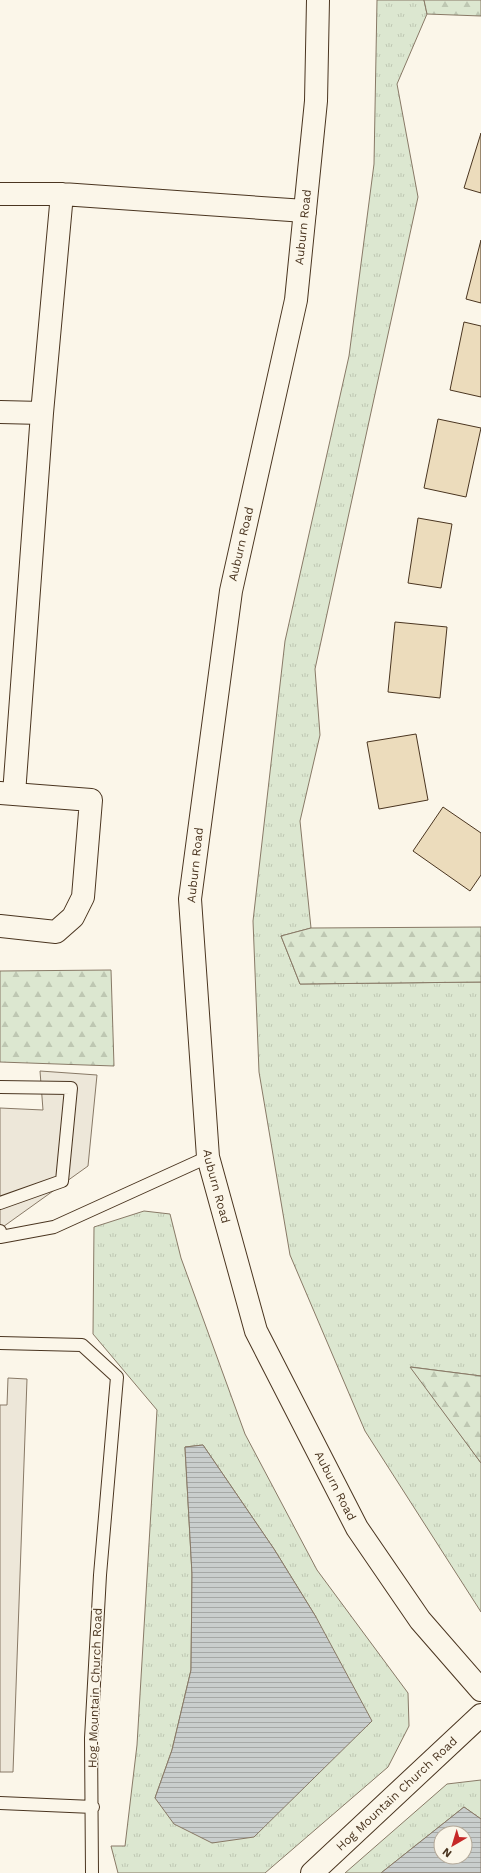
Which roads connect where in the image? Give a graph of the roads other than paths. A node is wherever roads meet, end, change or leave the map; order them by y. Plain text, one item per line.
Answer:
1 (318, 0) edge
2 (0, 194) edge
3 (62, 194) junction
4 (305, 211) junction
5 (0, 412) edge
6 (42, 413) junction
7 (7, 794) edge
8 (0, 926) edge
9 (0, 1087) edge
10 (208, 1157) junction
11 (0, 1203) edge
12 (0, 1232) edge
13 (0, 1236) edge
14 (0, 1248) edge
15 (0, 1343) edge
16 (481, 1690) edge
17 (481, 1715) edge
18 (0, 1803) edge
19 (93, 1807) junction
20 (92, 1873) edge
21 (312, 1873) edge

1 - 4 main road, Auburn Road
2 - 3 main road
3 - 4 main road
3 - 6 main road
4 - 10 main road, Auburn Road
5 - 6 main road
6 - 7 main road
7 - 8 main road
9 - 11 lane
10 - 13 lane
10 - 16 main road, Auburn Road
12 - 13 lane
13 - 14 lane
15 - 19 lane, Hog Mountain Church Road
17 - 21 main road, Hog Mountain Church Road
18 - 19 lane
19 - 20 lane, Hog Mountain Church Road

